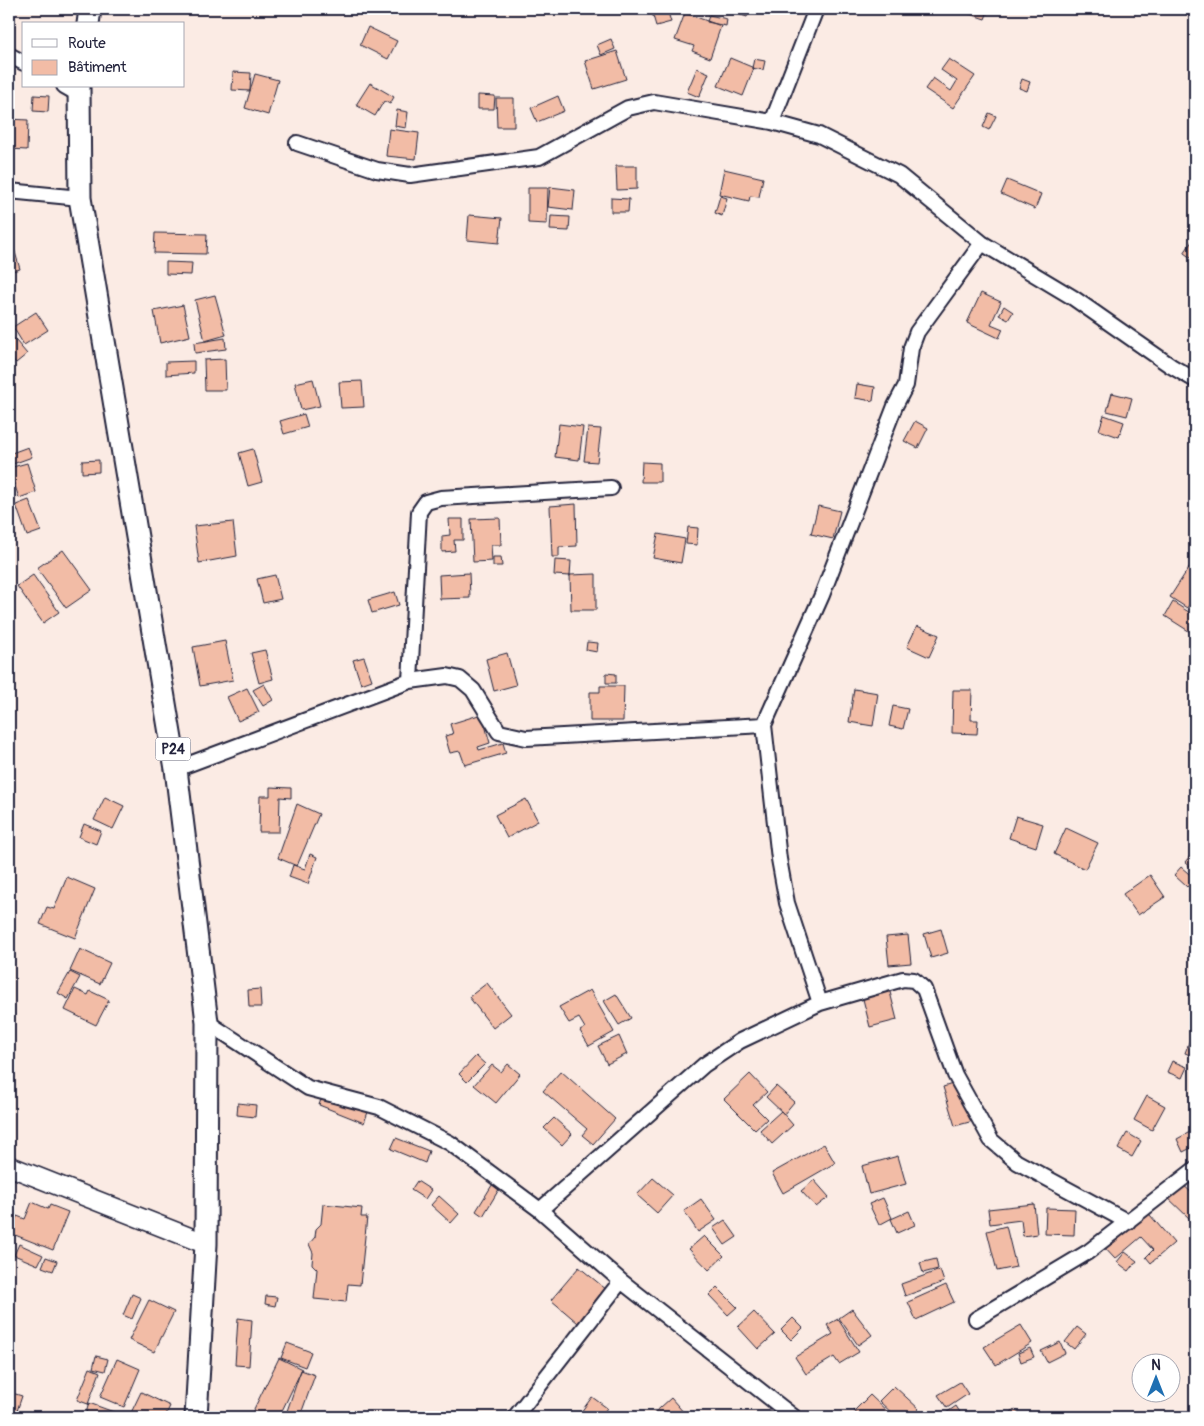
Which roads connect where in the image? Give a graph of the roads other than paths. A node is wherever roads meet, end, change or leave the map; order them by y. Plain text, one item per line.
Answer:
1 (90, 9) edge
2 (816, 9) edge
3 (88, 22) edge
4 (9, 55) edge
5 (22, 63) edge
6 (74, 89) edge
7 (772, 122) junction
8 (297, 143) dead end
9 (9, 191) edge
10 (80, 198) junction
11 (982, 243) junction
12 (1195, 380) edge
13 (610, 488) dead end
14 (410, 681) junction
15 (764, 725) junction
16 (176, 769) junction
17 (820, 1003) junction
18 (208, 1022) junction
19 (9, 1166) edge
20 (1195, 1169) edge
21 (540, 1210) junction
22 (1128, 1222) junction
23 (206, 1244) junction
24 (622, 1280) junction
25 (976, 1319) dead end
26 (196, 1417) edge
27 (515, 1417) edge
28 (794, 1417) edge

1 - 3 main road
2 - 7 street
4 - 5 street
6 - 10 main road, P24
7 - 8 street
7 - 11 street
9 - 10 street
10 - 16 main road, P24
11 - 12 street
11 - 15 street
13 - 14 street
14 - 15 street
14 - 16 street
15 - 17 street
16 - 18 main road, P24
17 - 21 street
17 - 22 street
18 - 21 street
18 - 23 main road, P24
19 - 23 street
20 - 22 street
21 - 24 street
22 - 25 street
23 - 26 main road, P24
24 - 27 street
24 - 28 street

